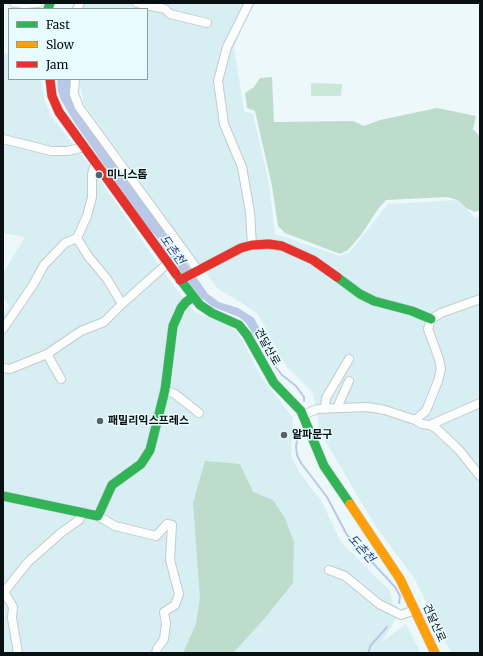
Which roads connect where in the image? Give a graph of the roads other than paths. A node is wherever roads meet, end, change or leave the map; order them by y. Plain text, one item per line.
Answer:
1 (14, 3) edge
2 (39, 3) edge
3 (137, 3) edge
4 (249, 3) edge
5 (207, 24) dead end
6 (50, 80) edge
7 (74, 80) edge
8 (3, 139) edge
9 (84, 147) junction
10 (96, 164) junction
11 (77, 238) junction
12 (252, 244) junction
13 (168, 263) junction
14 (196, 271) junction
15 (181, 279) junction
16 (193, 297) junction
17 (480, 299) edge
18 (122, 304) junction
19 (431, 319) junction
20 (3, 329) edge
21 (47, 354) junction
22 (349, 359) dead end
23 (3, 368) edge
24 (61, 379) dead end
25 (349, 381) dead end
26 (165, 390) junction
27 (480, 403) edge
28 (325, 408) junction
29 (336, 408) junction
30 (199, 413) dead end
31 (303, 415) junction
32 (416, 420) junction
33 (430, 425) junction
34 (480, 476) edge
35 (3, 496) edge
36 (83, 512) junction
37 (98, 516) junction
38 (329, 570) dead end
39 (4, 591) edge
40 (415, 610) junction
41 (18, 653) edge
42 (156, 653) edge
43 (435, 653) edge

1 - 2 street
3 - 5 street
4 - 12 street
6 - 9 street, 견달산로
7 - 14 street
8 - 9 street
9 - 10 street, 견달산로
10 - 11 street
10 - 13 street, 견달산로
11 - 18 street
11 - 20 street
12 - 14 street
12 - 19 street
13 - 15 street, 견달산로
13 - 18 street
14 - 15 street
15 - 16 street, 견달산로
16 - 26 street
16 - 31 street, 견달산로
17 - 19 street
18 - 21 street
19 - 32 street
21 - 23 street
21 - 24 street
22 - 28 street
25 - 29 street
26 - 30 street
26 - 37 street
27 - 33 street
28 - 29 street
28 - 31 street
29 - 32 street
31 - 40 street, 견달산로
32 - 33 street
33 - 34 street
35 - 36 street
36 - 37 street
36 - 39 street
37 - 42 street
38 - 40 street
39 - 41 street
40 - 43 street, 견달산로

